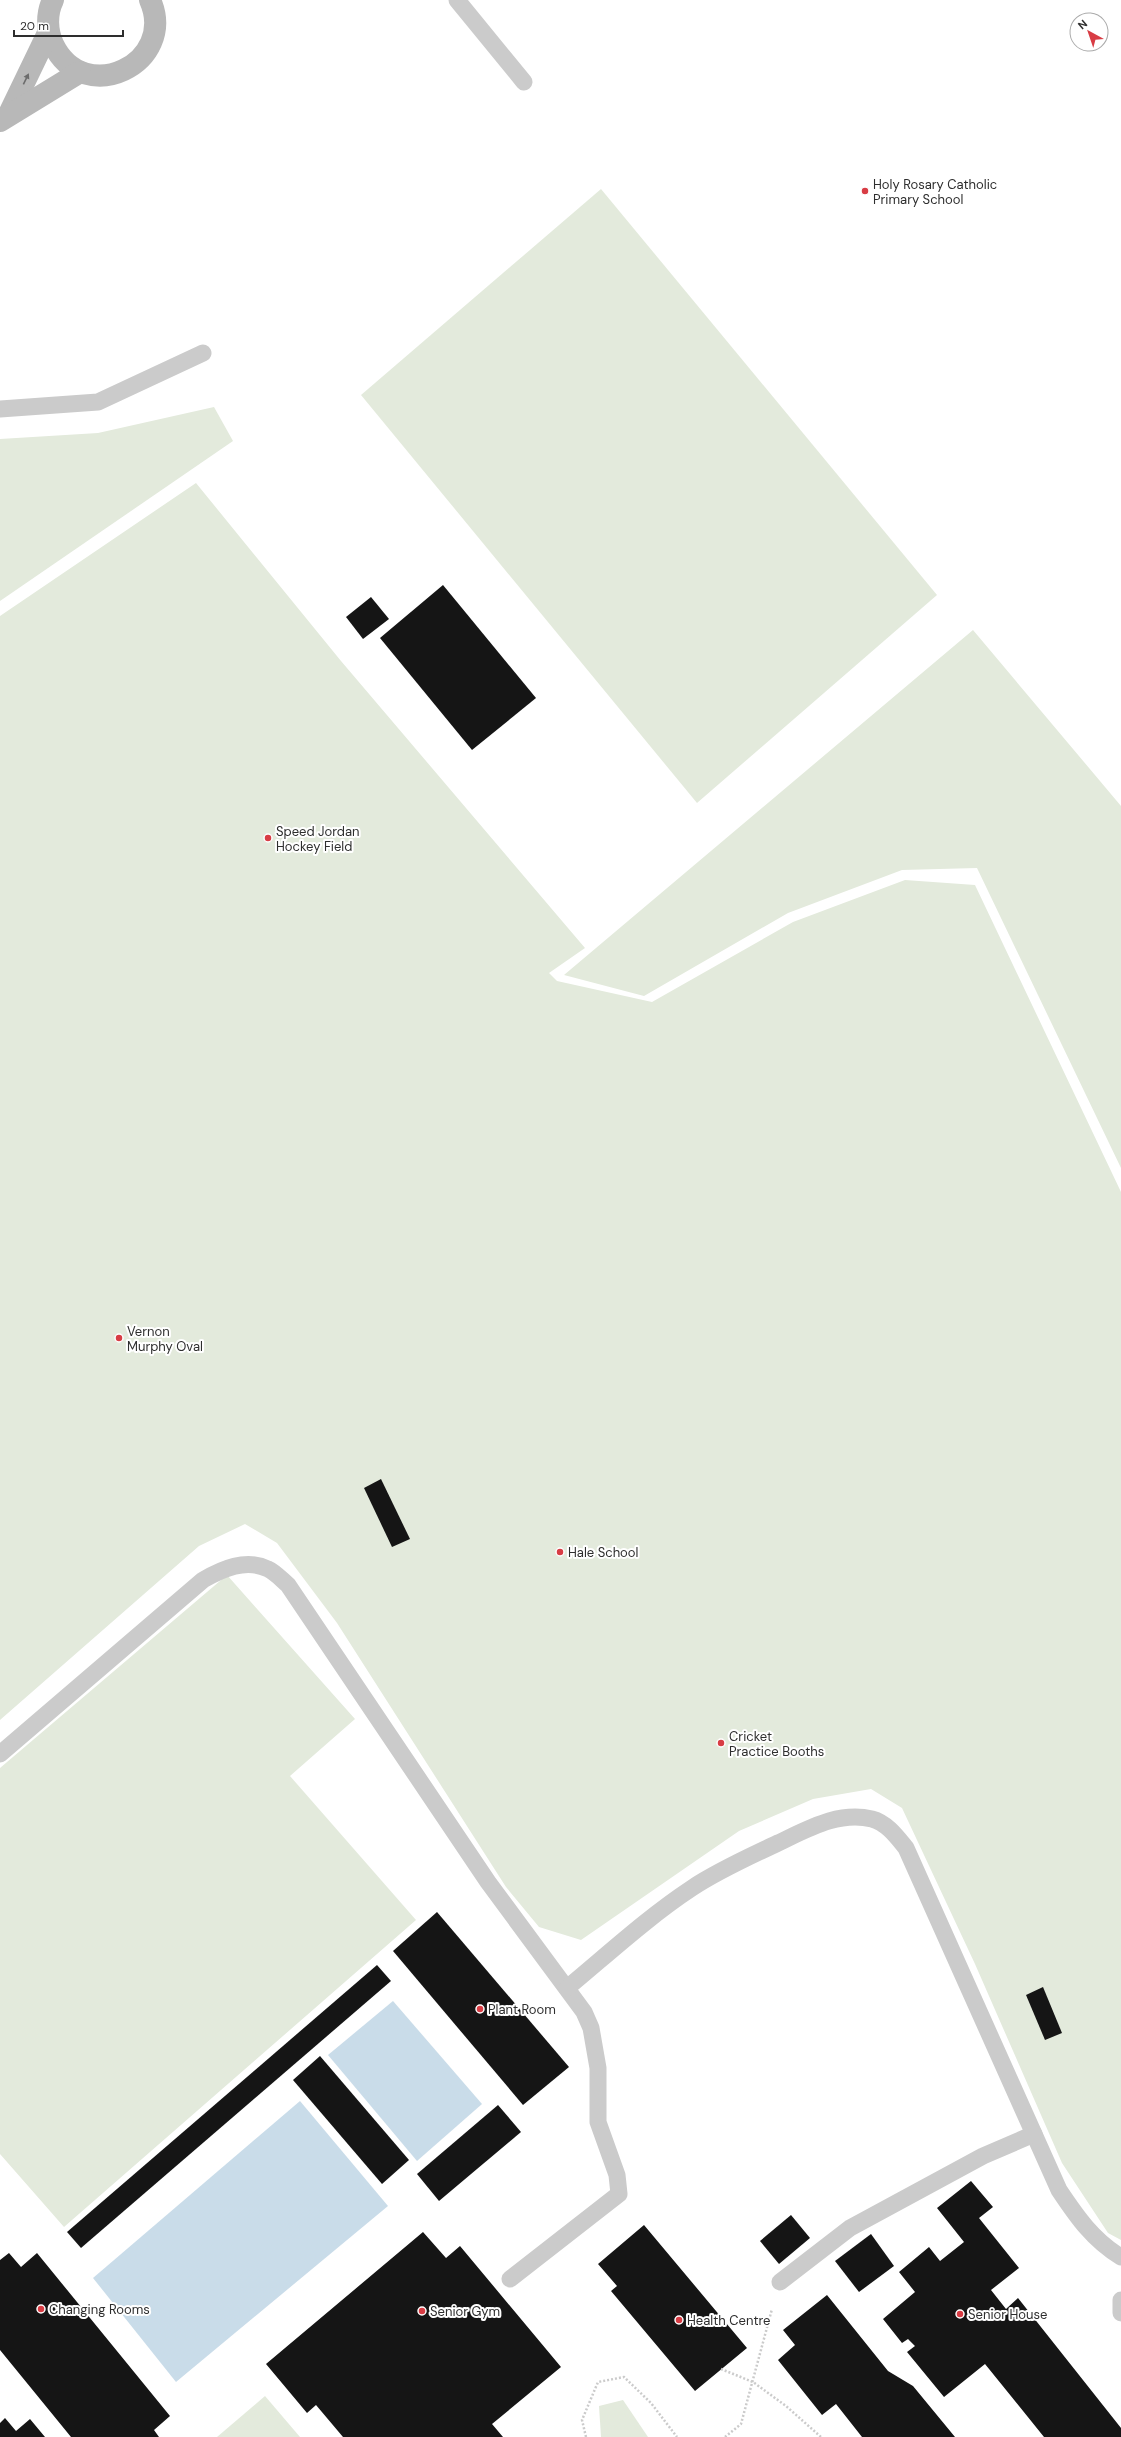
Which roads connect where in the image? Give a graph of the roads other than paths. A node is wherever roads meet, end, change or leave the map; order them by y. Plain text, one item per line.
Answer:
1 (53, 0) edge
2 (168, 0) edge
3 (457, 0) edge
4 (152, 9) edge
5 (48, 33) junction
6 (80, 72) junction
7 (524, 82) dead end
8 (5, 118) edge
9 (203, 353) dead end
10 (0, 409) edge
11 (0, 1754) edge
12 (567, 1988) junction
13 (1034, 2134) junction
14 (1121, 2256) edge
15 (510, 2279) dead end
16 (780, 2282) road end
17 (1121, 2300) edge
18 (1121, 2313) edge

1 - 5 main road
2 - 4 main road
3 - 7 lane
4 - 6 main road
5 - 6 main road
8 -> 5 main road
6 - 8 main road
9 - 10 lane
11 - 12 lane
12 - 13 lane
12 - 15 lane
13 - 14 lane
13 - 16 lane
17 - 18 lane

